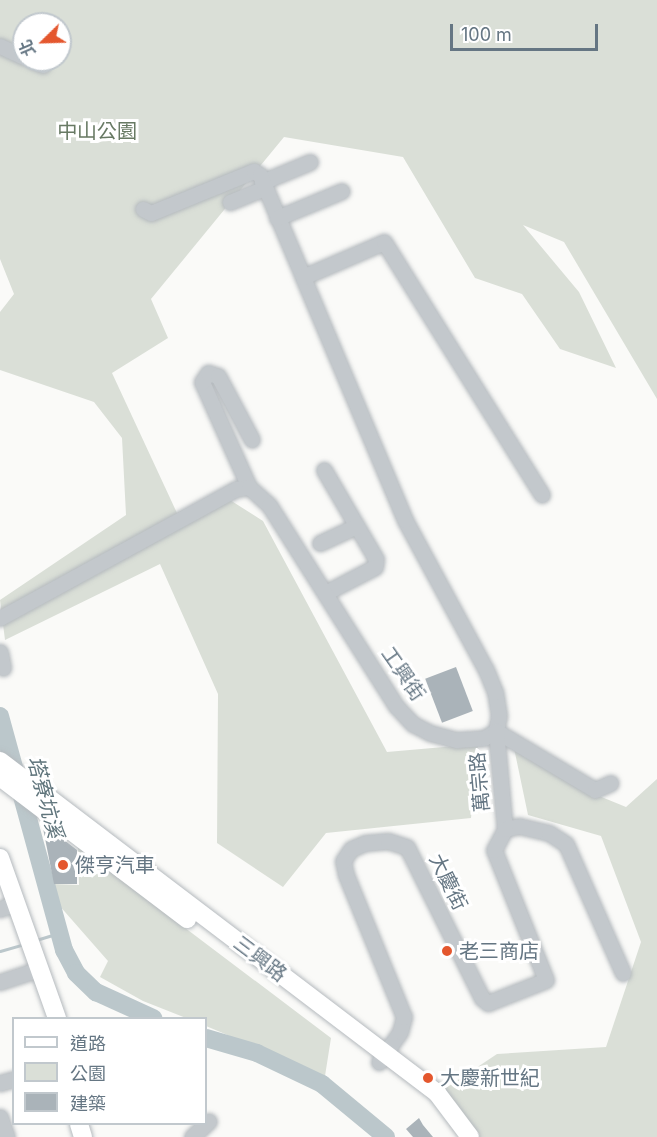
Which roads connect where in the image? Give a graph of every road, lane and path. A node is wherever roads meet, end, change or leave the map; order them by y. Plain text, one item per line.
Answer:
1 (310, 162) dead end
2 (263, 185) junction
3 (342, 191) dead end
4 (230, 202) dead end
5 (143, 209) dead end
6 (277, 218) junction
7 (303, 277) junction
8 (252, 440) dead end
9 (324, 470) dead end
10 (249, 487) junction
11 (542, 495) dead end
12 (356, 526) junction
13 (320, 543) dead end
14 (325, 593) junction
15 (0, 618) edge
16 (0, 652) edge
17 (3, 668) dead end
18 (496, 731) junction
19 (0, 761) edge
20 (0, 777) edge
21 (611, 783) dead end
22 (35, 797) junction
23 (505, 829) junction
24 (0, 858) edge
25 (5, 903) edge
26 (31, 963) junction
27 (623, 973) dead end
28 (0, 982) edge
29 (45, 1017) edge
30 (57, 1017) edge
31 (382, 1058) junction
32 (0, 1117) edge
33 (205, 1125) edge
34 (7, 1137) edge
35 (192, 1137) edge
36 (458, 1137) edge
37 (470, 1137) edge

1 - 2 street
2 - 4 street
2 - 5 street
2 - 6 street
3 - 6 street
6 - 7 street
7 - 11 street
7 - 18 street
8 - 10 street
9 - 12 street
10 - 14 street, 工興街
10 - 15 street
12 - 13 street
12 - 14 street
14 - 18 street, 工興街
16 - 17 street
18 - 21 street
18 - 23 street, 萬宗路
19 - 22 main road
20 - 22 main road
22 - 31 main road, 三興路
23 - 27 street
23 - 31 street, 大慶街
24 - 25 main road
25 - 26 main road
26 - 28 street
26 - 29 main road
26 - 30 main road
31 - 36 main road, 三興路
31 - 37 main road, 三興路
32 - 34 street
33 - 35 street

